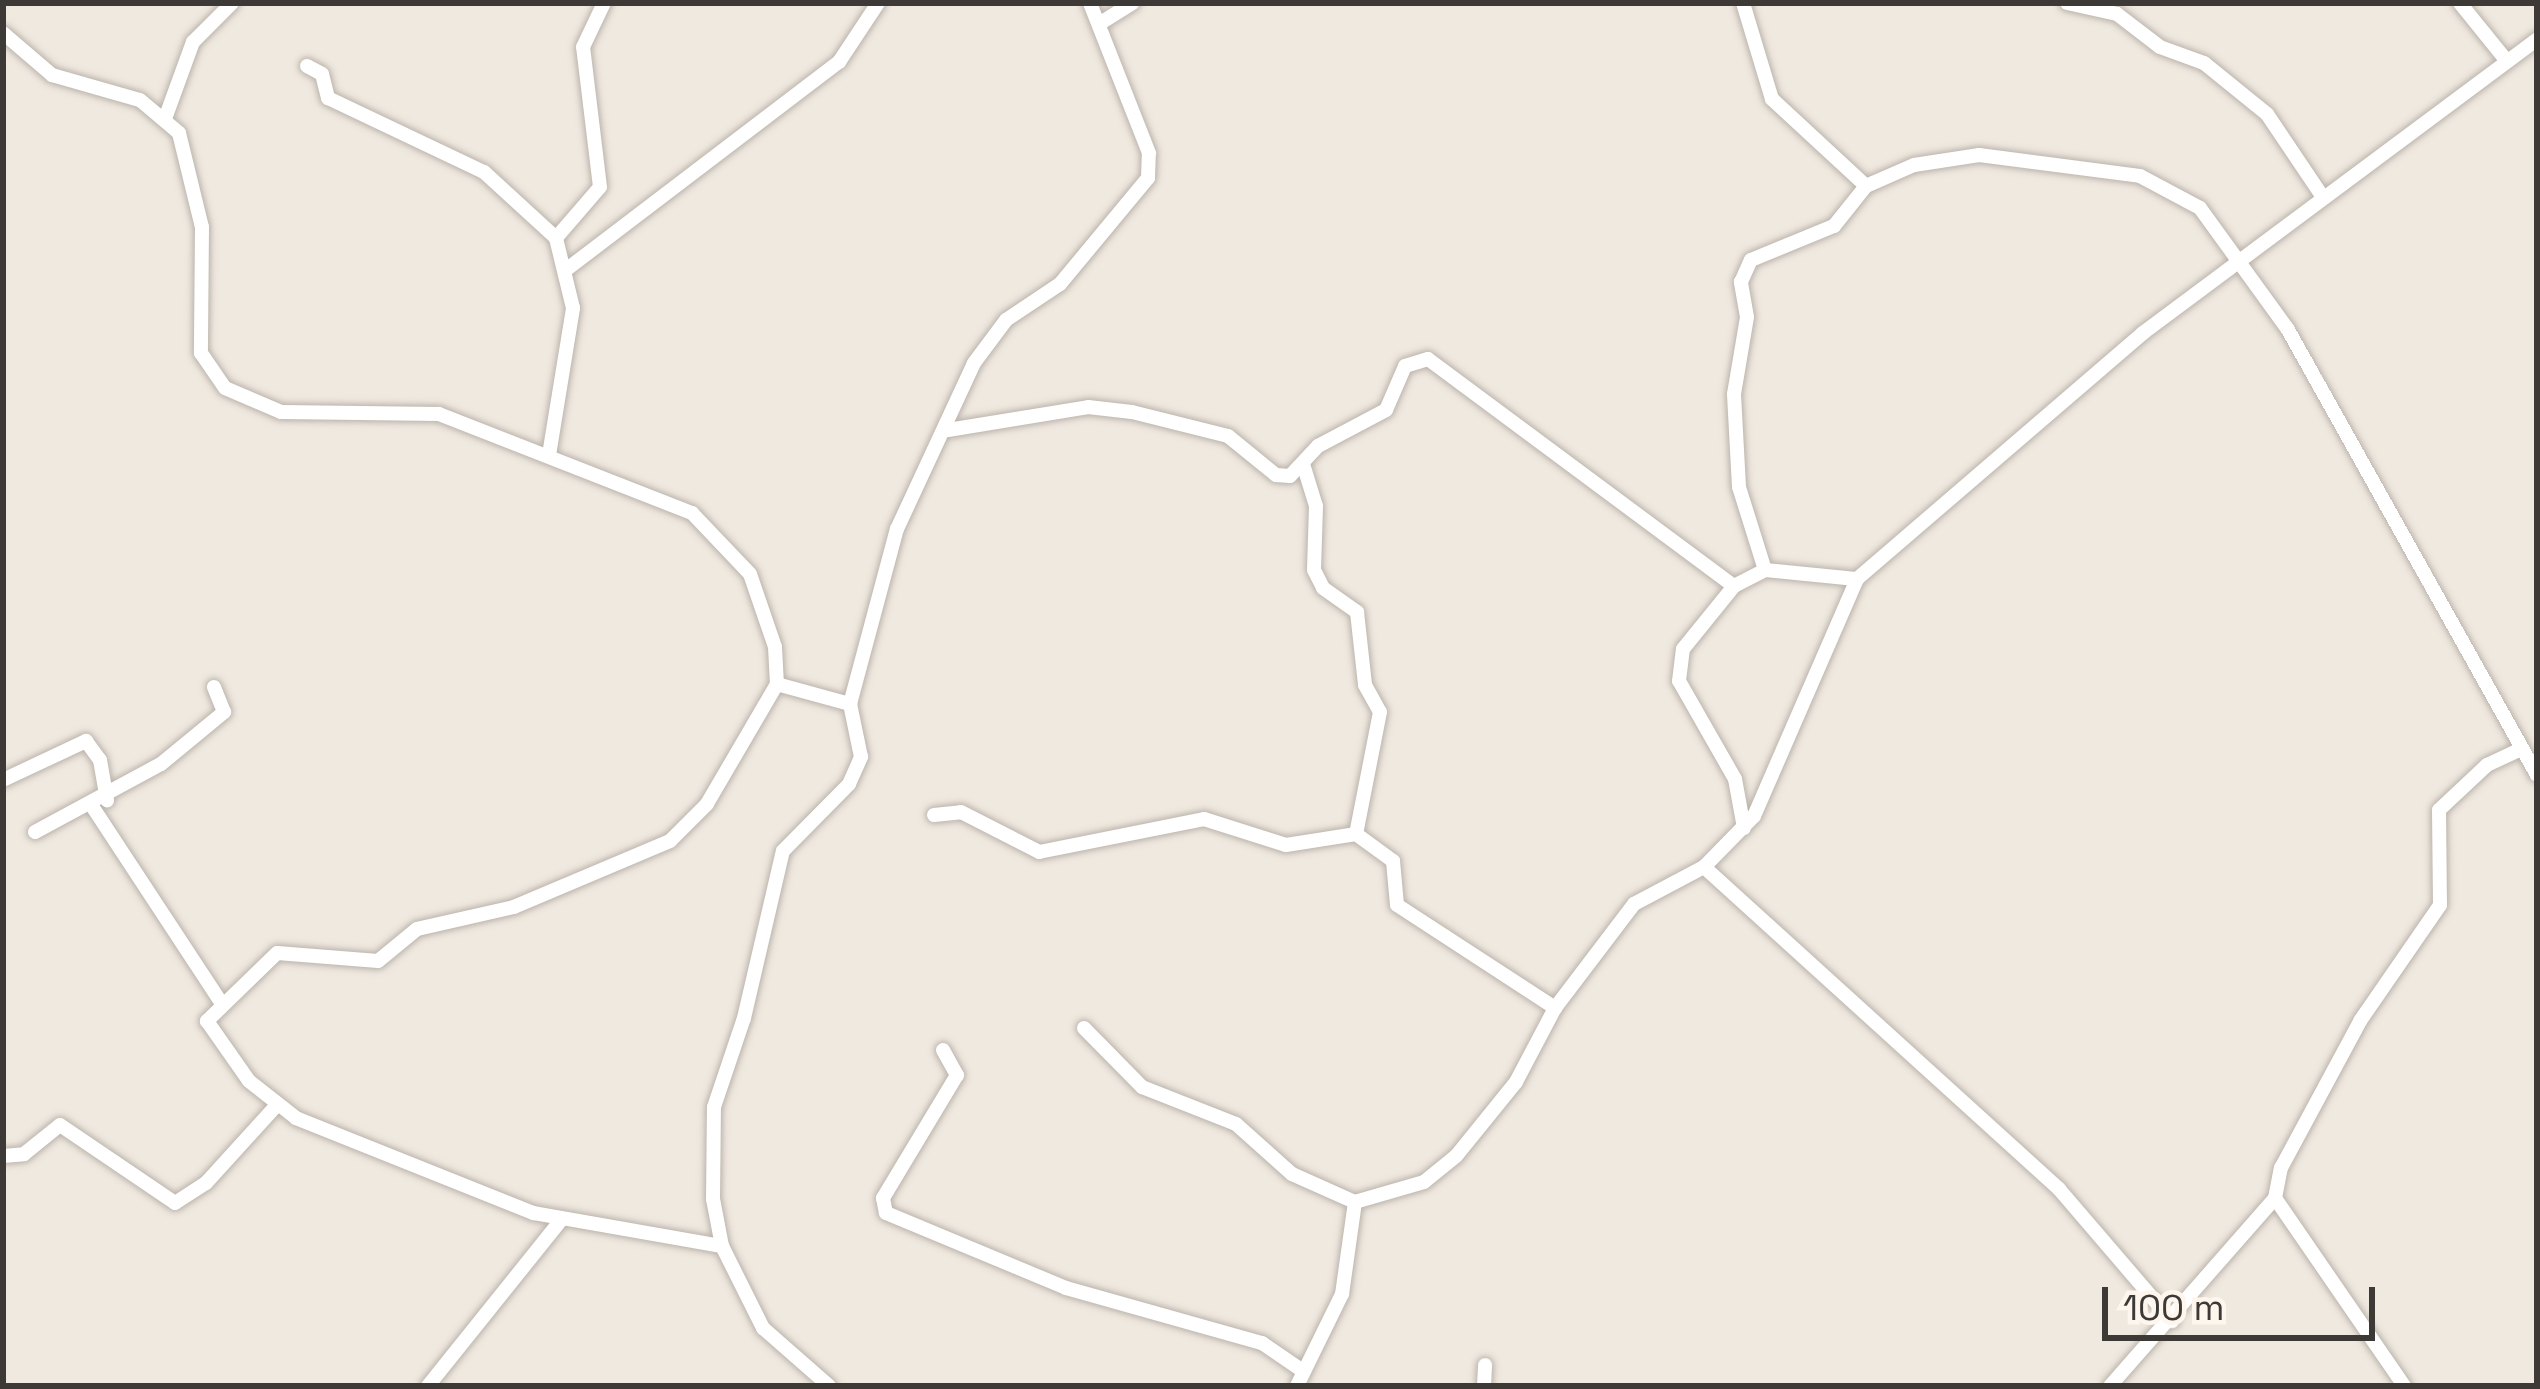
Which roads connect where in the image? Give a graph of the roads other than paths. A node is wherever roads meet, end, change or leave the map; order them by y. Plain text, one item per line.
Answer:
1 (232, 3) edge
2 (604, 3) edge
3 (878, 3) edge
4 (1090, 3) edge
5 (1132, 3) edge
6 (1743, 3) edge
7 (2067, 3) edge
8 (2460, 3) edge
9 (1102, 22) junction
10 (3, 33) edge
11 (2537, 39) edge
12 (2506, 60) junction
13 (307, 66) dead end
14 (166, 116) junction
15 (1866, 186) junction
16 (2322, 196) junction
17 (556, 238) junction
18 (2238, 259) junction
19 (567, 269) junction
20 (948, 430) junction
21 (548, 455) junction
22 (1304, 464) junction
23 (1766, 570) junction
24 (1857, 579) junction
25 (1734, 586) junction
26 (777, 684) junction
27 (214, 687) dead end
28 (850, 704) junction
29 (2522, 749) junction
30 (2537, 776) edge
31 (3, 780) edge
32 (107, 800) junction
33 (92, 806) junction
34 (934, 815) dead end
35 (1744, 829) junction
36 (35, 832) dead end
37 (1356, 834) junction
38 (1704, 867) junction
39 (220, 1001) junction
40 (1556, 1008) junction
41 (1084, 1028) dead end
42 (943, 1050) dead end
43 (276, 1106) junction
44 (3, 1156) edge
45 (2275, 1198) junction
46 (1354, 1202) junction
47 (562, 1219) junction
48 (722, 1246) junction
49 (2172, 1321) junction
50 (1485, 1365) dead end
51 (1300, 1379) edge
52 (428, 1386) edge
53 (830, 1386) edge
54 (1484, 1386) edge
55 (2110, 1386) edge
56 (2404, 1386) edge

1 - 14 street
2 - 17 street
3 - 19 street
4 - 9 street
5 - 9 street
6 - 15 street
7 - 16 street
8 - 12 street
9 - 20 street
10 - 14 street
11 - 12 street
12 - 16 street
13 - 17 street
14 - 21 street
15 - 18 street
15 - 23 street
16 - 18 street
17 - 19 street
18 - 24 street
18 - 29 street
19 - 21 street
20 - 22 street
20 - 28 street
21 - 26 street
22 - 25 street
22 - 37 street
23 - 24 street
23 - 25 street
24 - 35 street
25 - 35 street
26 - 28 street
26 - 39 street
27 - 32 street
28 - 48 street
29 - 30 street
29 - 45 street
31 - 32 street
32 - 33 street
33 - 36 street
33 - 39 street
34 - 37 street
35 - 38 street
37 - 40 street
38 - 40 street
38 - 49 street
39 - 43 street
40 - 46 street
41 - 46 street
42 - 51 street
43 - 44 street
43 - 47 street
45 - 49 street
45 - 56 street
46 - 51 street
47 - 48 street
47 - 52 street
48 - 53 street
49 - 55 street
50 - 54 street

